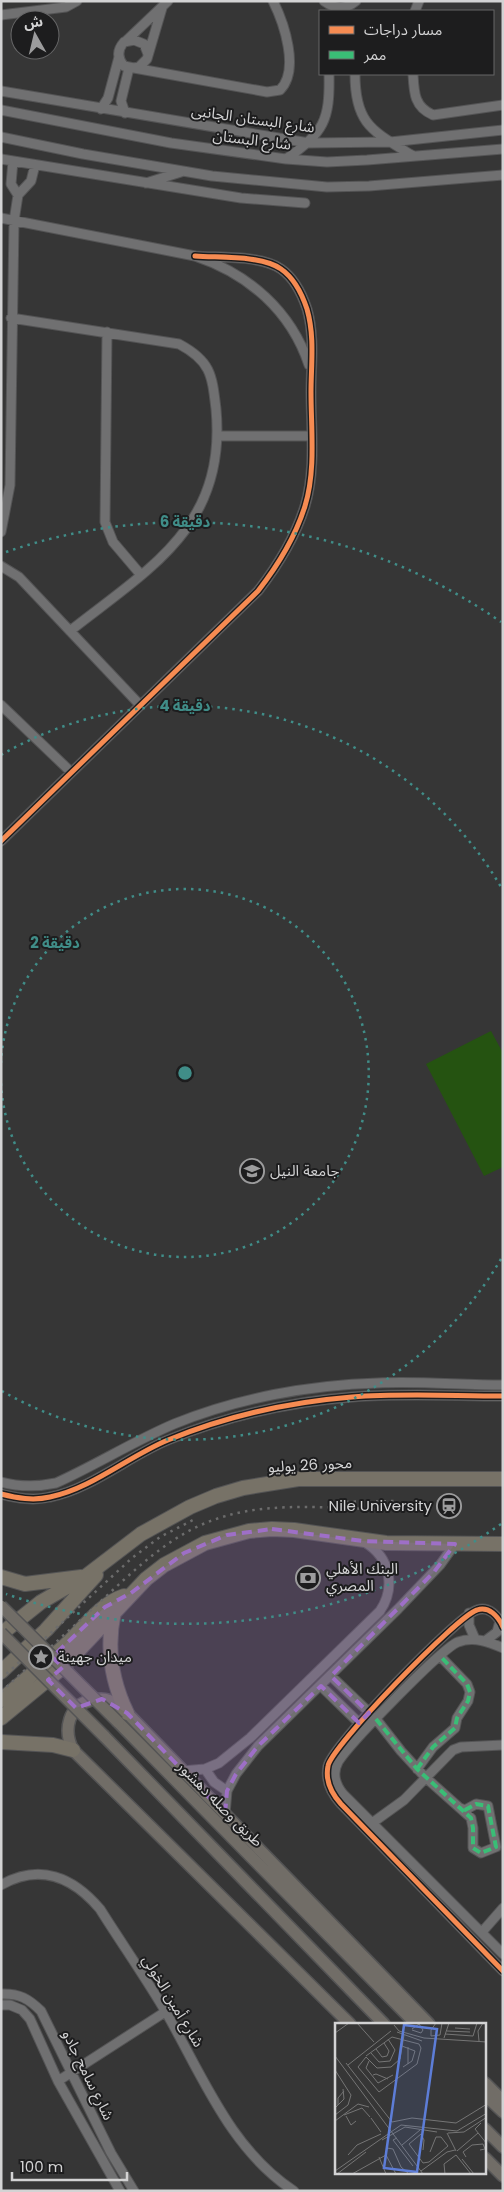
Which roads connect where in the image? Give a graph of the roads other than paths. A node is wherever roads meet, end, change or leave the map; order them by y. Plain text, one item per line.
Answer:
1 (77, 1) edge
2 (273, 1) edge
3 (324, 1) edge
4 (357, 1) edge
5 (165, 4) edge
6 (1, 15) edge
7 (124, 42) junction
8 (148, 54) junction
9 (118, 57) junction
10 (132, 68) junction
11 (329, 75) edge
12 (355, 75) edge
13 (413, 75) edge
14 (1, 91) edge
15 (503, 105) edge
16 (101, 109) junction
17 (1, 110) edge
18 (124, 113) junction
19 (503, 130) edge
20 (1, 137) edge
21 (390, 142) junction
22 (309, 143) junction
23 (503, 149) edge
24 (413, 156) junction
25 (1, 159) edge
26 (286, 159) junction
27 (13, 161) junction
28 (35, 165) junction
29 (184, 171) junction
30 (503, 175) edge
31 (143, 184) junction
32 (18, 195) junction
33 (305, 203) dead end
34 (1, 218) edge
35 (14, 220) junction
36 (195, 256) junction
37 (12, 318) junction
38 (107, 332) junction
39 (311, 370) junction
40 (1, 404) edge
41 (11, 404) junction
42 (218, 436) junction
43 (311, 436) junction
44 (1, 532) edge
45 (1, 566) edge
46 (141, 575) junction
47 (70, 631) junction
48 (1, 704) edge
49 (140, 705) junction
50 (71, 772) junction
51 (2, 839) edge
52 (501, 1385) edge
53 (501, 1396) edge
54 (503, 1479) edge
55 (1, 1482) edge
56 (1, 1494) edge
57 (363, 1541) junction
58 (454, 1544) junction
59 (503, 1544) edge
60 (109, 1559) junction
61 (86, 1576) junction
62 (1, 1577) edge
63 (131, 1594) junction
64 (386, 1599) junction
65 (1, 1606) edge
66 (398, 1609) junction
67 (114, 1612) junction
68 (469, 1613) junction
69 (501, 1624) edge
70 (1, 1633) edge
71 (475, 1640) junction
72 (486, 1641) junction
73 (503, 1648) edge
74 (440, 1656) junction
75 (1, 1672) edge
76 (331, 1676) junction
77 (321, 1686) junction
78 (1, 1700) edge
79 (128, 1713) junction
80 (372, 1716) junction
81 (1, 1718) edge
82 (363, 1726) junction
83 (250, 1738) junction
84 (1, 1742) edge
85 (502, 1744) edge
86 (258, 1746) junction
87 (73, 1750) junction
88 (205, 1768) junction
89 (417, 1769) junction
90 (182, 1771) junction
91 (425, 1777) junction
92 (228, 1791) junction
93 (460, 1808) junction
94 (225, 1814) junction
95 (370, 1825) junction
96 (496, 1847) junction
97 (503, 1854) edge
98 (1, 1885) edge
99 (503, 1908) edge
100 (473, 1925) junction
101 (482, 1932) junction
102 (465, 1933) junction
103 (496, 1946) junction
104 (503, 1954) edge
105 (488, 1956) junction
106 (503, 1971) edge
107 (1, 1994) edge
108 (1, 2005) edge
109 (165, 2012) junction
110 (349, 2023) edge
111 (383, 2023) edge
112 (415, 2023) edge
113 (428, 2023) edge
114 (72, 2072) junction
115 (58, 2081) junction
116 (486, 2084) edge
117 (486, 2096) edge
118 (503, 2101) edge
119 (503, 2112) edge
120 (486, 2130) edge
121 (503, 2147) edge
122 (486, 2159) edge
123 (503, 2176) edge
124 (120, 2191) edge
125 (134, 2191) edge
126 (294, 2191) edge

1 - 6 street
2 - 10 street
3 - 4 street
5 - 7 street
5 - 8 street
7 - 8 street
7 - 9 street
8 - 10 street
9 - 10 street
9 - 16 street
10 - 18 street
11 - 22 street
12 - 21 street
13 - 15 street
14 - 16 street, شارع البستان الجانبى
16 - 18 street, شارع البستان الجانبى
17 - 26 street, شارع البستان
18 - 22 street, شارع البستان الجانبى
19 - 21 street, شارع البستان الجانبى
20 - 29 street
21 - 22 street, شارع البستان الجانبى
21 - 24 street
22 - 26 street
23 - 24 street, شارع البستان
24 - 26 street, شارع البستان
25 - 27 street
27 - 28 street
27 - 32 street
28 - 31 street
28 - 32 street
29 - 30 street
29 - 31 street
31 - 33 street
32 - 35 street
34 - 35 street
35 - 36 street
35 - 37 street
36 - 39 street
36 - 39 street
37 - 38 street
37 - 41 street
38 - 42 street
38 - 46 street
39 - 43 street
40 - 41 street
41 - 44 street
42 - 43 street
42 - 46 street
43 - 49 street
45 - 47 street
46 - 47 street
47 - 49 street
48 - 50 street
49 - 50 street
50 - 51 street
52 - 53 street
52 - 55 street
53 - 56 street
54 - 60 highway, محور 26 يوليو
57 - 58 highway
57 - 63 highway
57 - 64 street
58 - 59 highway
58 - 66 street
60 - 61 highway, محور 26 يوليو
60 - 75 highway, محور 26 يوليو
61 - 62 highway
61 - 70 highway, محور 26 يوليو
63 - 67 highway
63 - 78 highway
64 - 66 street
64 - 83 street
65 - 112 main road, طريق وصله دهشور, bridge
66 - 76 street
67 - 79 highway
67 - 81 highway
68 - 69 street
68 - 71 street
68 - 80 street
69 - 72 street
70 - 111 main road, bridge
71 - 72 street
71 - 74 street
72 - 73 street
74 - 80 street
74 - 89 street
76 - 77 street
76 - 80 street
77 - 82 street
77 - 86 street
79 - 87 main road
79 - 90 main road
80 - 82 street
80 - 89 street
82 - 95 street
83 - 86 street
83 - 88 street
84 - 87 highway
85 - 91 street
86 - 92 street
87 - 110 main road
88 - 90 street
88 - 92 street
89 - 91 street
90 - 94 main road
91 - 93 street
91 - 95 street
92 - 94 street
93 - 96 street
93 - 96 street
94 - 113 main road
95 - 100 street
95 - 102 street
96 - 97 street
98 - 109 street, شارع أمين الخولي
99 - 101 street
100 - 101 street
100 - 102 street
101 - 103 street
102 - 105 street
103 - 104 street
103 - 105 street
105 - 106 street
107 - 114 street, شارع سامح جادو
108 - 115 street, شارع سامح جادو
109 - 114 street
109 - 126 street, شارع أمين الخولي
114 - 115 street
114 - 125 street, شارع سامح جادو
115 - 124 street, شارع سامح جادو
116 - 118 main road
117 - 119 main road
120 - 121 main road
122 - 123 main road

